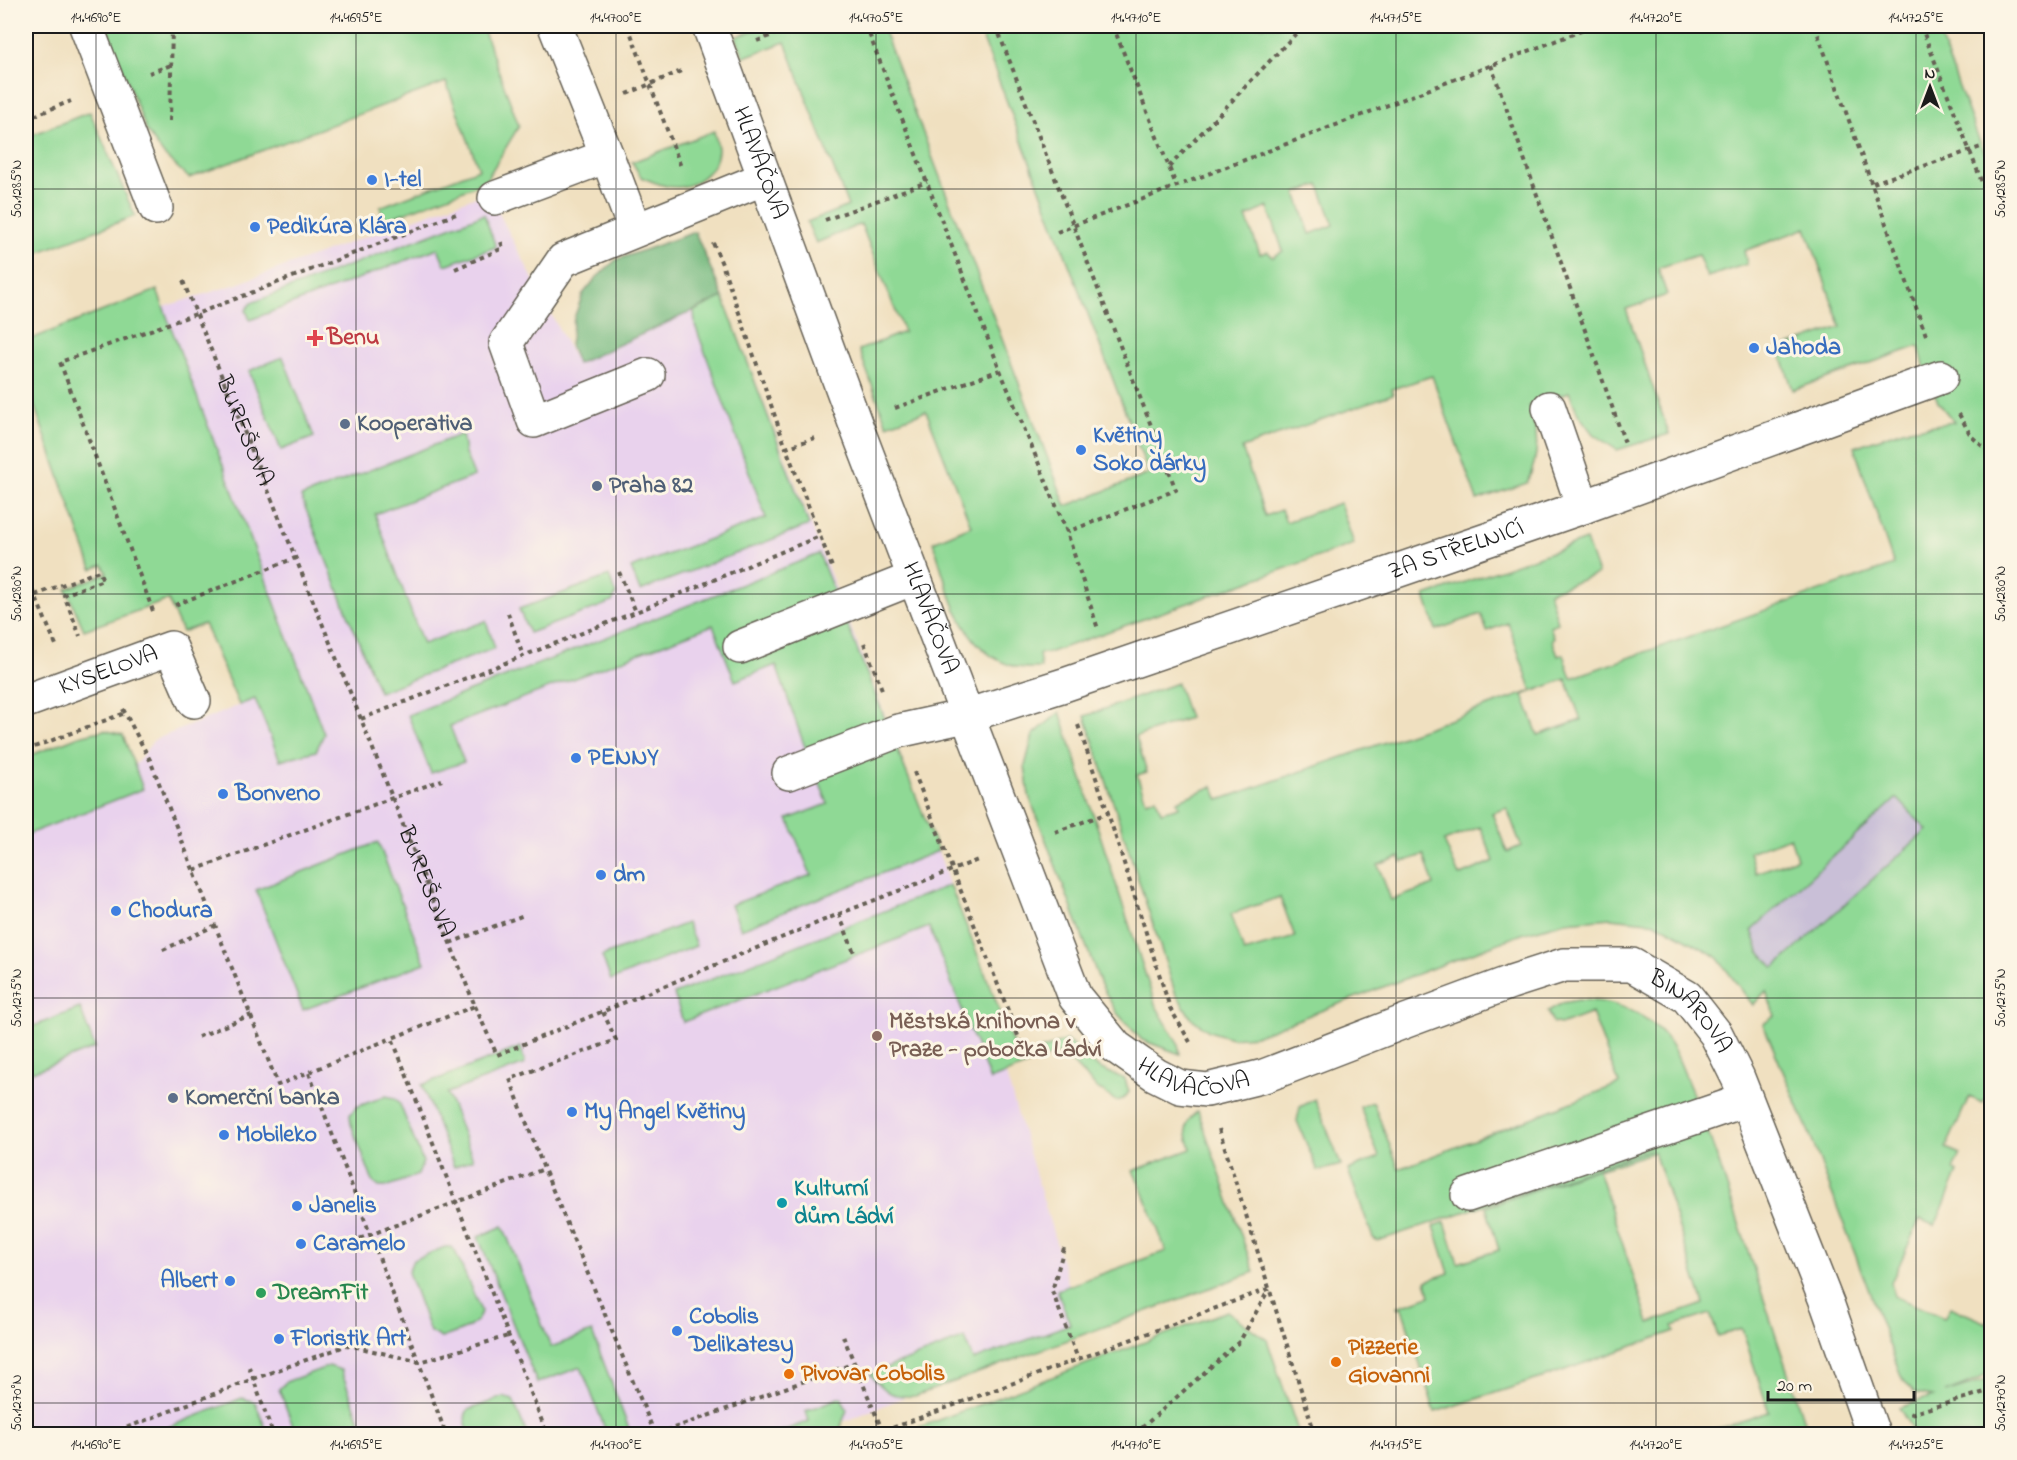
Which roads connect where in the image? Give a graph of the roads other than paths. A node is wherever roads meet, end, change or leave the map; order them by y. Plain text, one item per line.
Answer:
1 (86, 26) edge
2 (555, 26) edge
3 (714, 40) edge
4 (608, 156) junction
5 (765, 178) junction
6 (490, 200) road end
7 (156, 208) dead end
8 (634, 230) junction
9 (648, 375) dead end
10 (1941, 377) road end
11 (1549, 408) dead end
12 (1583, 507) junction
13 (914, 578) junction
14 (740, 647) dead end
15 (26, 701) edge
16 (194, 701) dead end
17 (966, 716) junction
18 (789, 772) dead end
19 (1264, 1076) joint
20 (1746, 1100) junction
21 (1468, 1195) dead end
22 (1873, 1434) edge

1 - 7 street
2 - 4 street
3 - 5 street, HLAVÁČOVA
4 - 6 street
4 - 8 street
5 - 8 street
5 - 13 street, HLAVÁČOVA
8 - 9 street
10 - 12 street, ZA STŘELNICÍ
11 - 12 street
12 - 17 street, ZA STŘELNICÍ
13 - 14 street
13 - 17 street, HLAVÁČOVA
15 - 16 street, KYSELOVA
17 - 18 street, ZA STŘELNICÍ
17 - 19 street, HLAVÁČOVA
19 - 20 street, BINAROVA
20 - 21 street
20 - 22 street, BINAROVA

